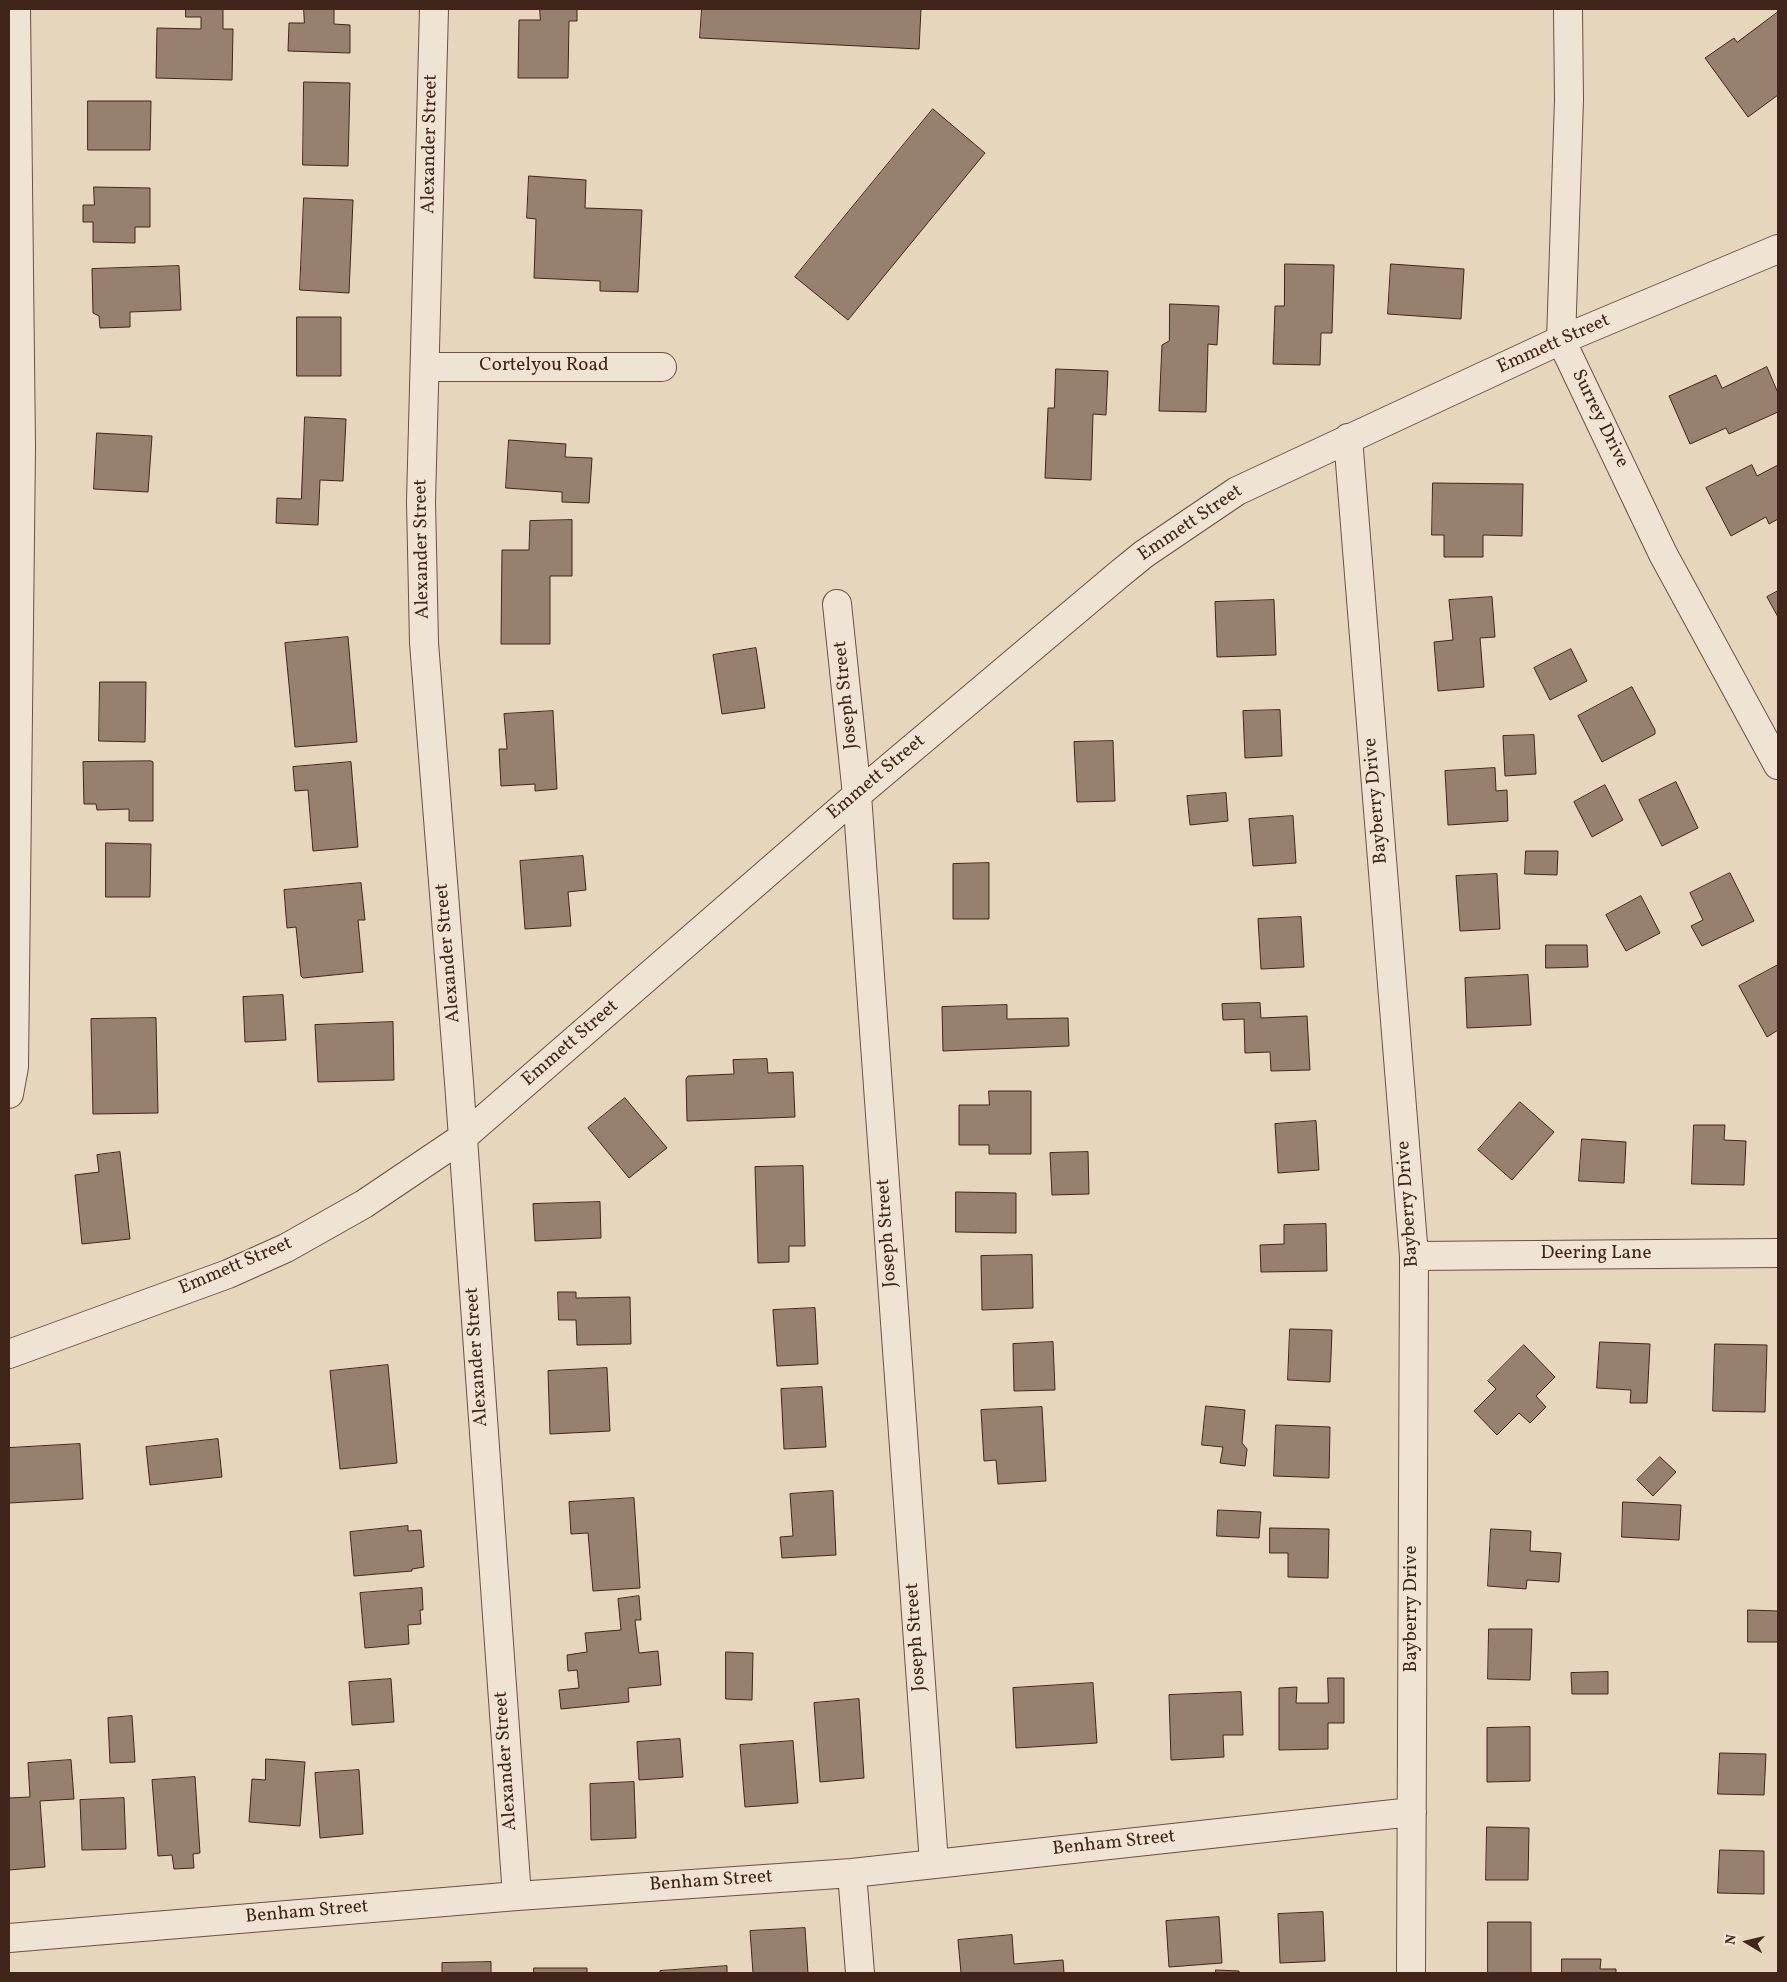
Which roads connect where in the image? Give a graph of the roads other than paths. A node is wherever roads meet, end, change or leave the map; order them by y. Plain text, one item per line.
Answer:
1 (434, 9) edge
2 (1568, 9) edge
3 (13, 25) edge
4 (1778, 249) edge
5 (1561, 340) junction
6 (426, 367) junction
7 (662, 367) dead end
8 (1348, 438) junction
9 (15, 447) edge
10 (837, 604) dead end
11 (1778, 765) edge
12 (857, 795) junction
13 (9, 1094) edge
14 (462, 1138) junction
15 (1778, 1253) edge
16 (1414, 1256) junction
17 (9, 1354) edge
18 (1412, 1812) junction
19 (934, 1862) junction
20 (852, 1872) junction
21 (517, 1896) junction
22 (9, 1938) edge
23 (860, 1973) edge
24 (1411, 1973) edge

1 - 6 street, Alexander Street
2 - 5 street, Surrey Drive
3 - 9 street
4 - 5 street, Emmett Street
5 - 8 street, Emmett Street
5 - 11 street, Surrey Drive
6 - 7 street, Cortelyou Road
6 - 14 street, Alexander Street
8 - 12 street, Emmett Street
8 - 16 street, Bayberry Drive
9 - 13 street
10 - 12 street, Joseph Street
12 - 14 street, Emmett Street
12 - 19 street, Joseph Street
14 - 17 street, Emmett Street
14 - 21 street, Alexander Street
15 - 16 street, Deering Lane
16 - 18 street, Bayberry Drive
18 - 19 street, Benham Street
18 - 24 street, Bayberry Drive
19 - 20 street, Benham Street
20 - 21 street, Benham Street
20 - 23 street
21 - 22 street, Benham Street

